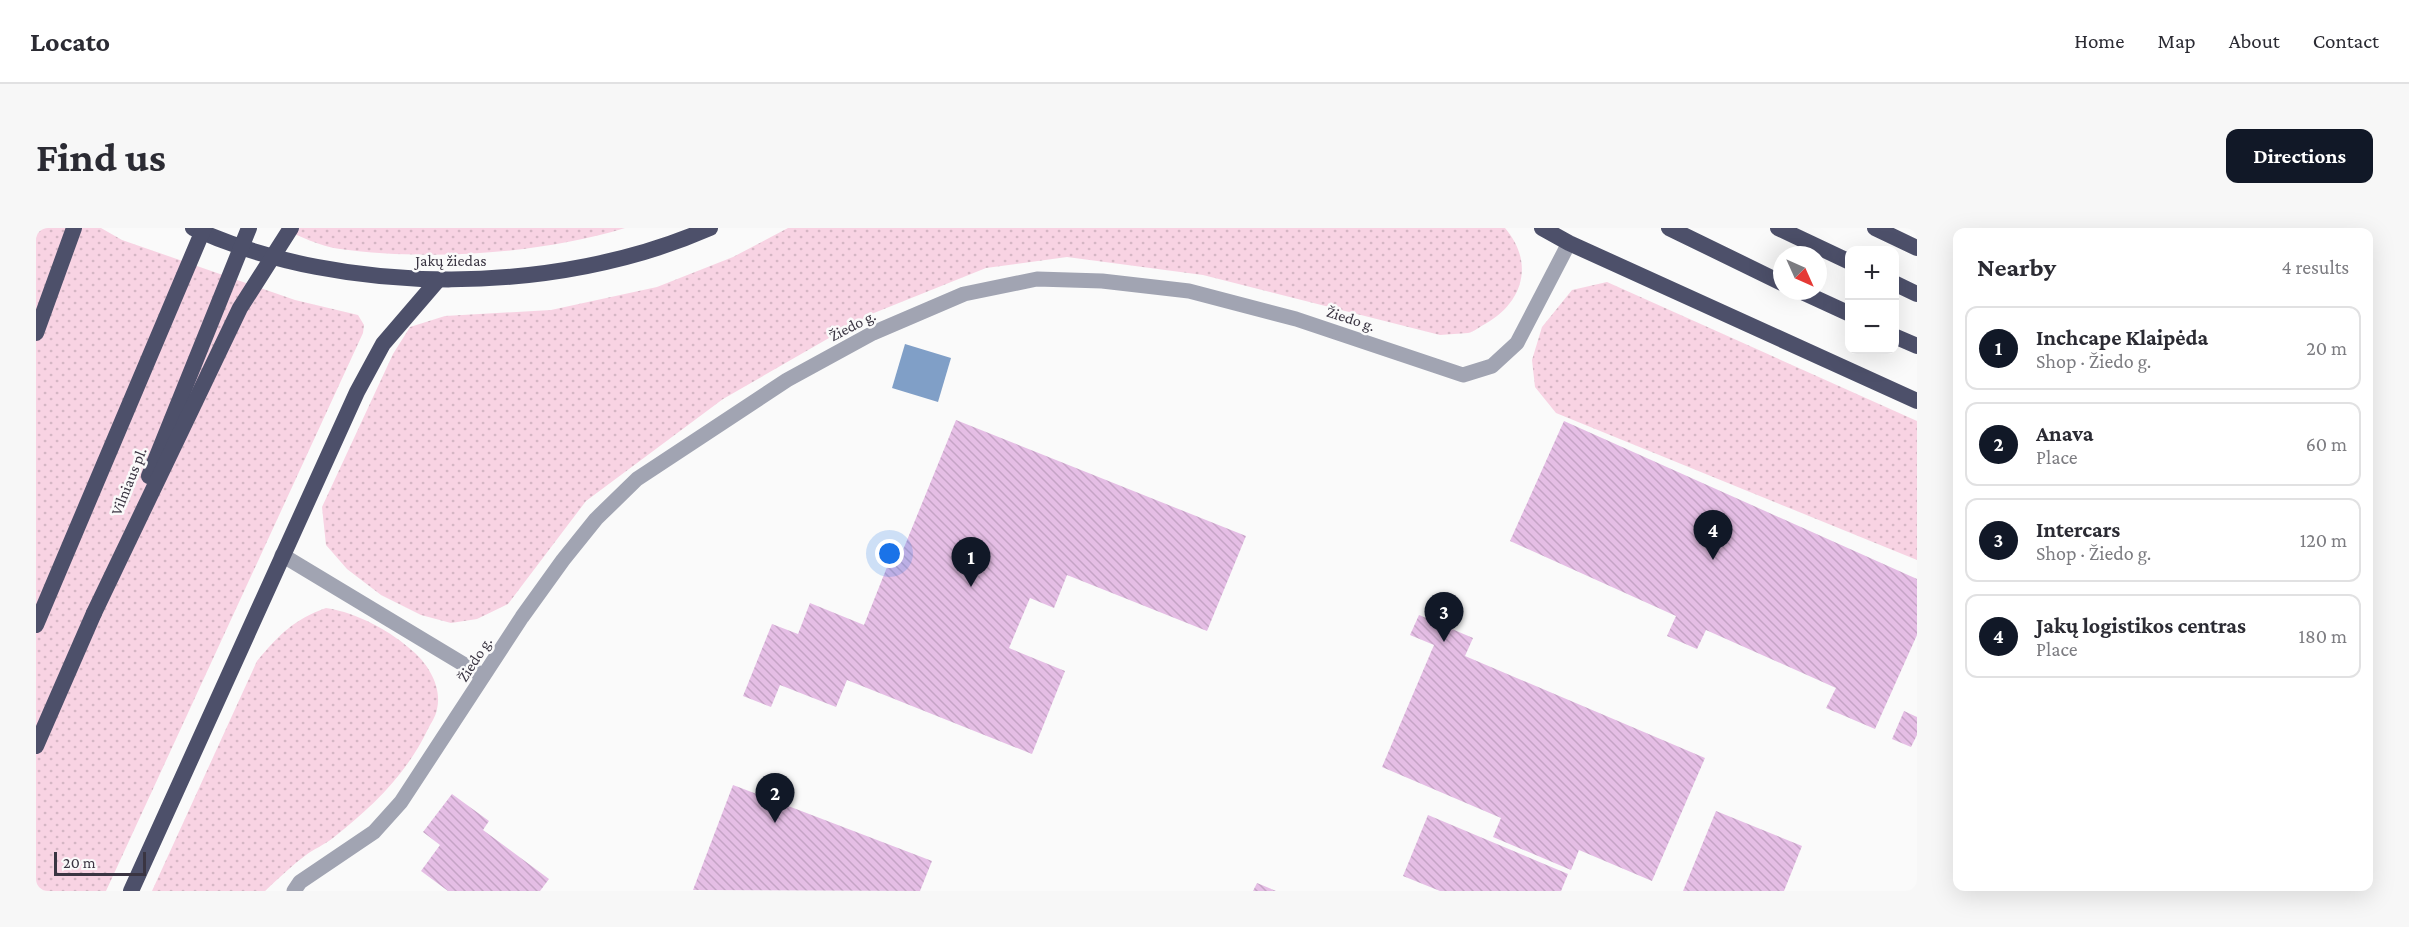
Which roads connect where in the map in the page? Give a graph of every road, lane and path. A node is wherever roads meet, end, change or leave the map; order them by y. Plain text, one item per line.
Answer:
1 (74, 228) edge
2 (193, 228) edge
3 (204, 228) edge
4 (249, 228) edge
5 (291, 228) edge
6 (710, 228) edge
7 (1542, 228) edge
8 (1669, 228) edge
9 (1778, 228) edge
10 (1875, 228) edge
11 (1569, 243) junction
12 (1917, 248) edge
13 (1845, 260) edge
14 (1773, 279) edge
15 (438, 280) junction
16 (1899, 285) edge
17 (1917, 294) edge
18 (1820, 300) edge
19 (1845, 312) edge
20 (36, 333) edge
21 (1899, 338) edge
22 (1917, 346) edge
23 (1917, 401) edge
24 (282, 555) junction
25 (94, 613) junction
26 (36, 624) edge
27 (483, 676) junction
28 (36, 746) edge
29 (131, 891) edge
30 (294, 891) edge

1 - 20 highway
2 - 15 highway, Jakų žiedas
3 - 26 highway, Vilniaus pl., bridge
4 - 25 highway, Vilniaus pl., bridge
5 - 25 highway, bridge
6 - 15 highway, Jakų žiedas
7 - 11 highway
8 - 14 highway
9 - 13 highway
10 - 12 highway
11 - 23 highway
11 - 27 street, Žiedo g.
15 - 24 highway
16 - 17 highway
18 - 19 highway
21 - 22 highway
24 - 27 street
24 - 29 highway
25 - 28 highway, Vilniaus pl.
27 - 30 street, Žiedo g.

